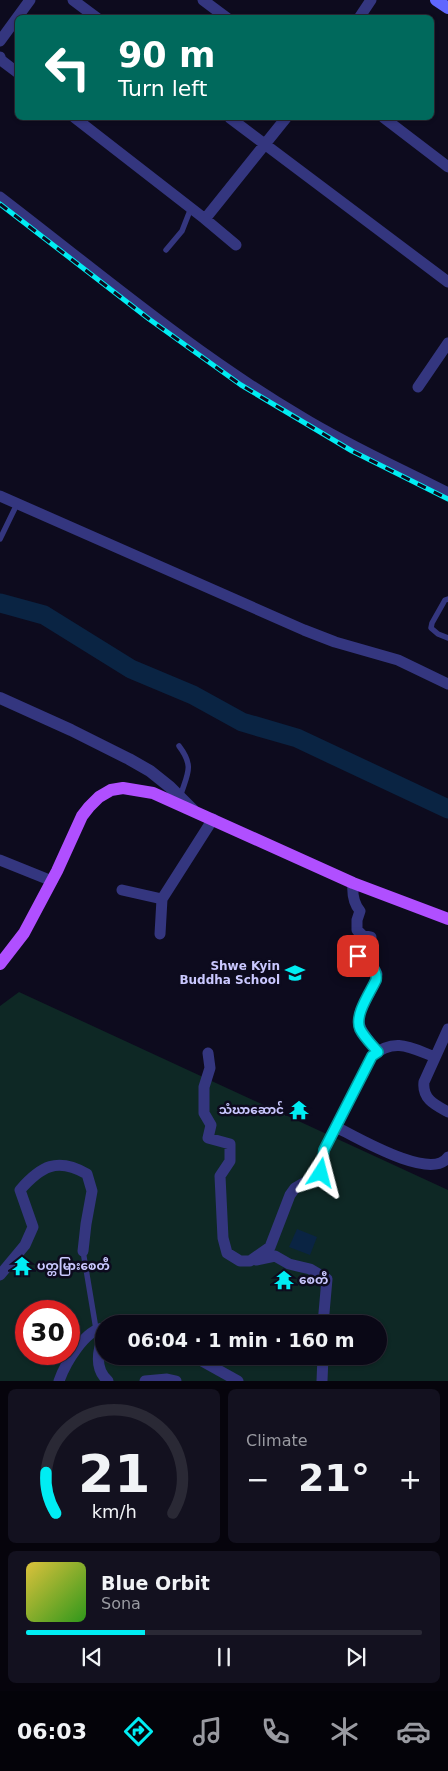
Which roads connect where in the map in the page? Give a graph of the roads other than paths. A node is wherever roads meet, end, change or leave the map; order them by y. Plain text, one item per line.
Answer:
1 (30, 0) edge
2 (73, 0) edge
3 (203, 0) edge
4 (371, 0) edge
5 (436, 0) edge
6 (90, 5) edge
7 (448, 8) edge
8 (19, 15) edge
9 (223, 15) edge
10 (361, 15) edge
11 (15, 20) edge
12 (0, 41) edge
13 (0, 57) edge
14 (15, 71) edge
15 (78, 120) edge
16 (233, 120) edge
17 (284, 120) edge
18 (387, 120) edge
19 (265, 145) junction
20 (448, 167) edge
21 (0, 197) edge
22 (191, 208) junction
23 (205, 220) junction
24 (236, 246) dead end
25 (166, 250) dead end
26 (448, 282) edge
27 (448, 343) edge
28 (418, 387) dead end
29 (448, 493) edge
30 (0, 496) edge
31 (17, 504) junction
32 (0, 539) edge
33 (448, 599) edge
34 (448, 638) edge
35 (447, 682) edge
36 (0, 698) edge
37 (179, 746) dead end
38 (180, 797) junction
39 (193, 811) junction
40 (213, 819) junction
41 (0, 860) edge
42 (52, 881) junction
43 (353, 883) junction
44 (122, 890) dead end
45 (162, 899) junction
46 (448, 919) edge
47 (160, 934) dead end
48 (0, 964) edge
49 (448, 1029) edge
50 (378, 1052) junction
51 (208, 1053) dead end
52 (435, 1057) junction
53 (448, 1112) edge
54 (336, 1127) junction
55 (448, 1157) edge
56 (83, 1251) joint
57 (250, 1261) junction
58 (0, 1275) edge
59 (98, 1315) edge
60 (324, 1315) edge
61 (95, 1334) edge
62 (100, 1365) edge
63 (209, 1365) edge
64 (323, 1365) edge
65 (59, 1381) edge
66 (108, 1381) edge
67 (145, 1381) edge
68 (176, 1381) edge
69 (238, 1381) edge
70 (322, 1381) edge

1 - 8 street
2 - 6 street
3 - 9 street
4 - 10 street
5 - 7 main road
11 - 12 street
13 - 14 street
15 - 22 street
16 - 19 street
17 - 19 street
18 - 20 street
19 - 23 street
19 - 26 street
21 - 29 street
22 - 23 street
22 - 25 lane
23 - 24 street
27 - 28 street
30 - 31 street
31 - 32 lane
31 - 35 street
33 - 34 lane
36 - 38 street
37 - 38 lane
38 - 39 street
39 - 40 main road
39 - 42 main road
40 - 43 main road
40 - 45 street
41 - 42 street
42 - 48 main road
43 - 46 main road
43 - 50 street
44 - 45 street
45 - 47 street
49 - 52 street
50 - 52 street
50 - 54 street
51 - 57 street
52 - 53 street
54 - 55 street
54 - 57 street
56 - 58 street
56 - 59 lane
57 - 60 street
61 - 65 street
62 - 66 street
63 - 69 street
64 - 70 street
67 - 68 street

